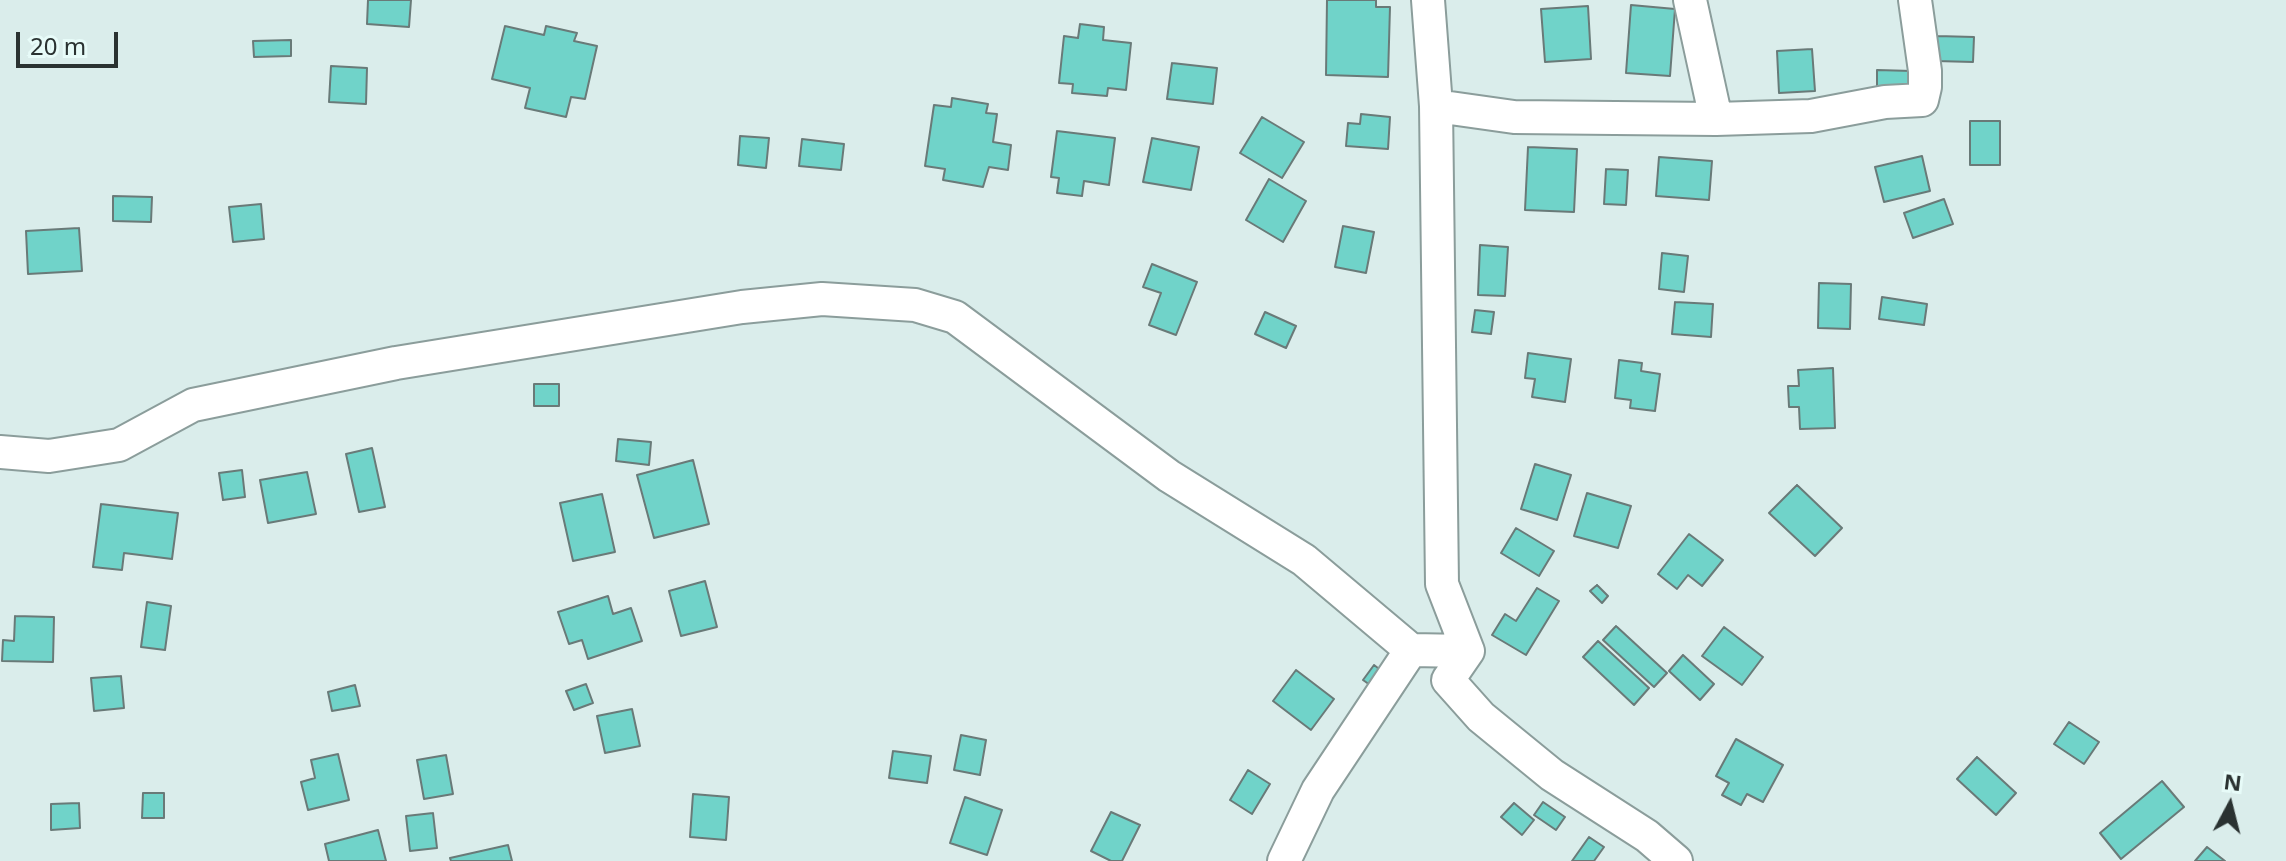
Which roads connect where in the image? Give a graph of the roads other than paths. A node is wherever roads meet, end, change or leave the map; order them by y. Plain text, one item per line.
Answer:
1 (1428, 0) edge
2 (1690, 0) edge
3 (1915, 0) edge
4 (1436, 106) junction
5 (1716, 119) junction
6 (0, 452) edge
7 (1411, 650) junction
8 (1468, 651) junction
9 (1284, 861) edge
10 (1676, 861) edge

1 - 4 street
2 - 5 street
3 - 5 street
4 - 5 street
4 - 8 street
6 - 7 street
7 - 8 street
7 - 9 street
8 - 10 street

